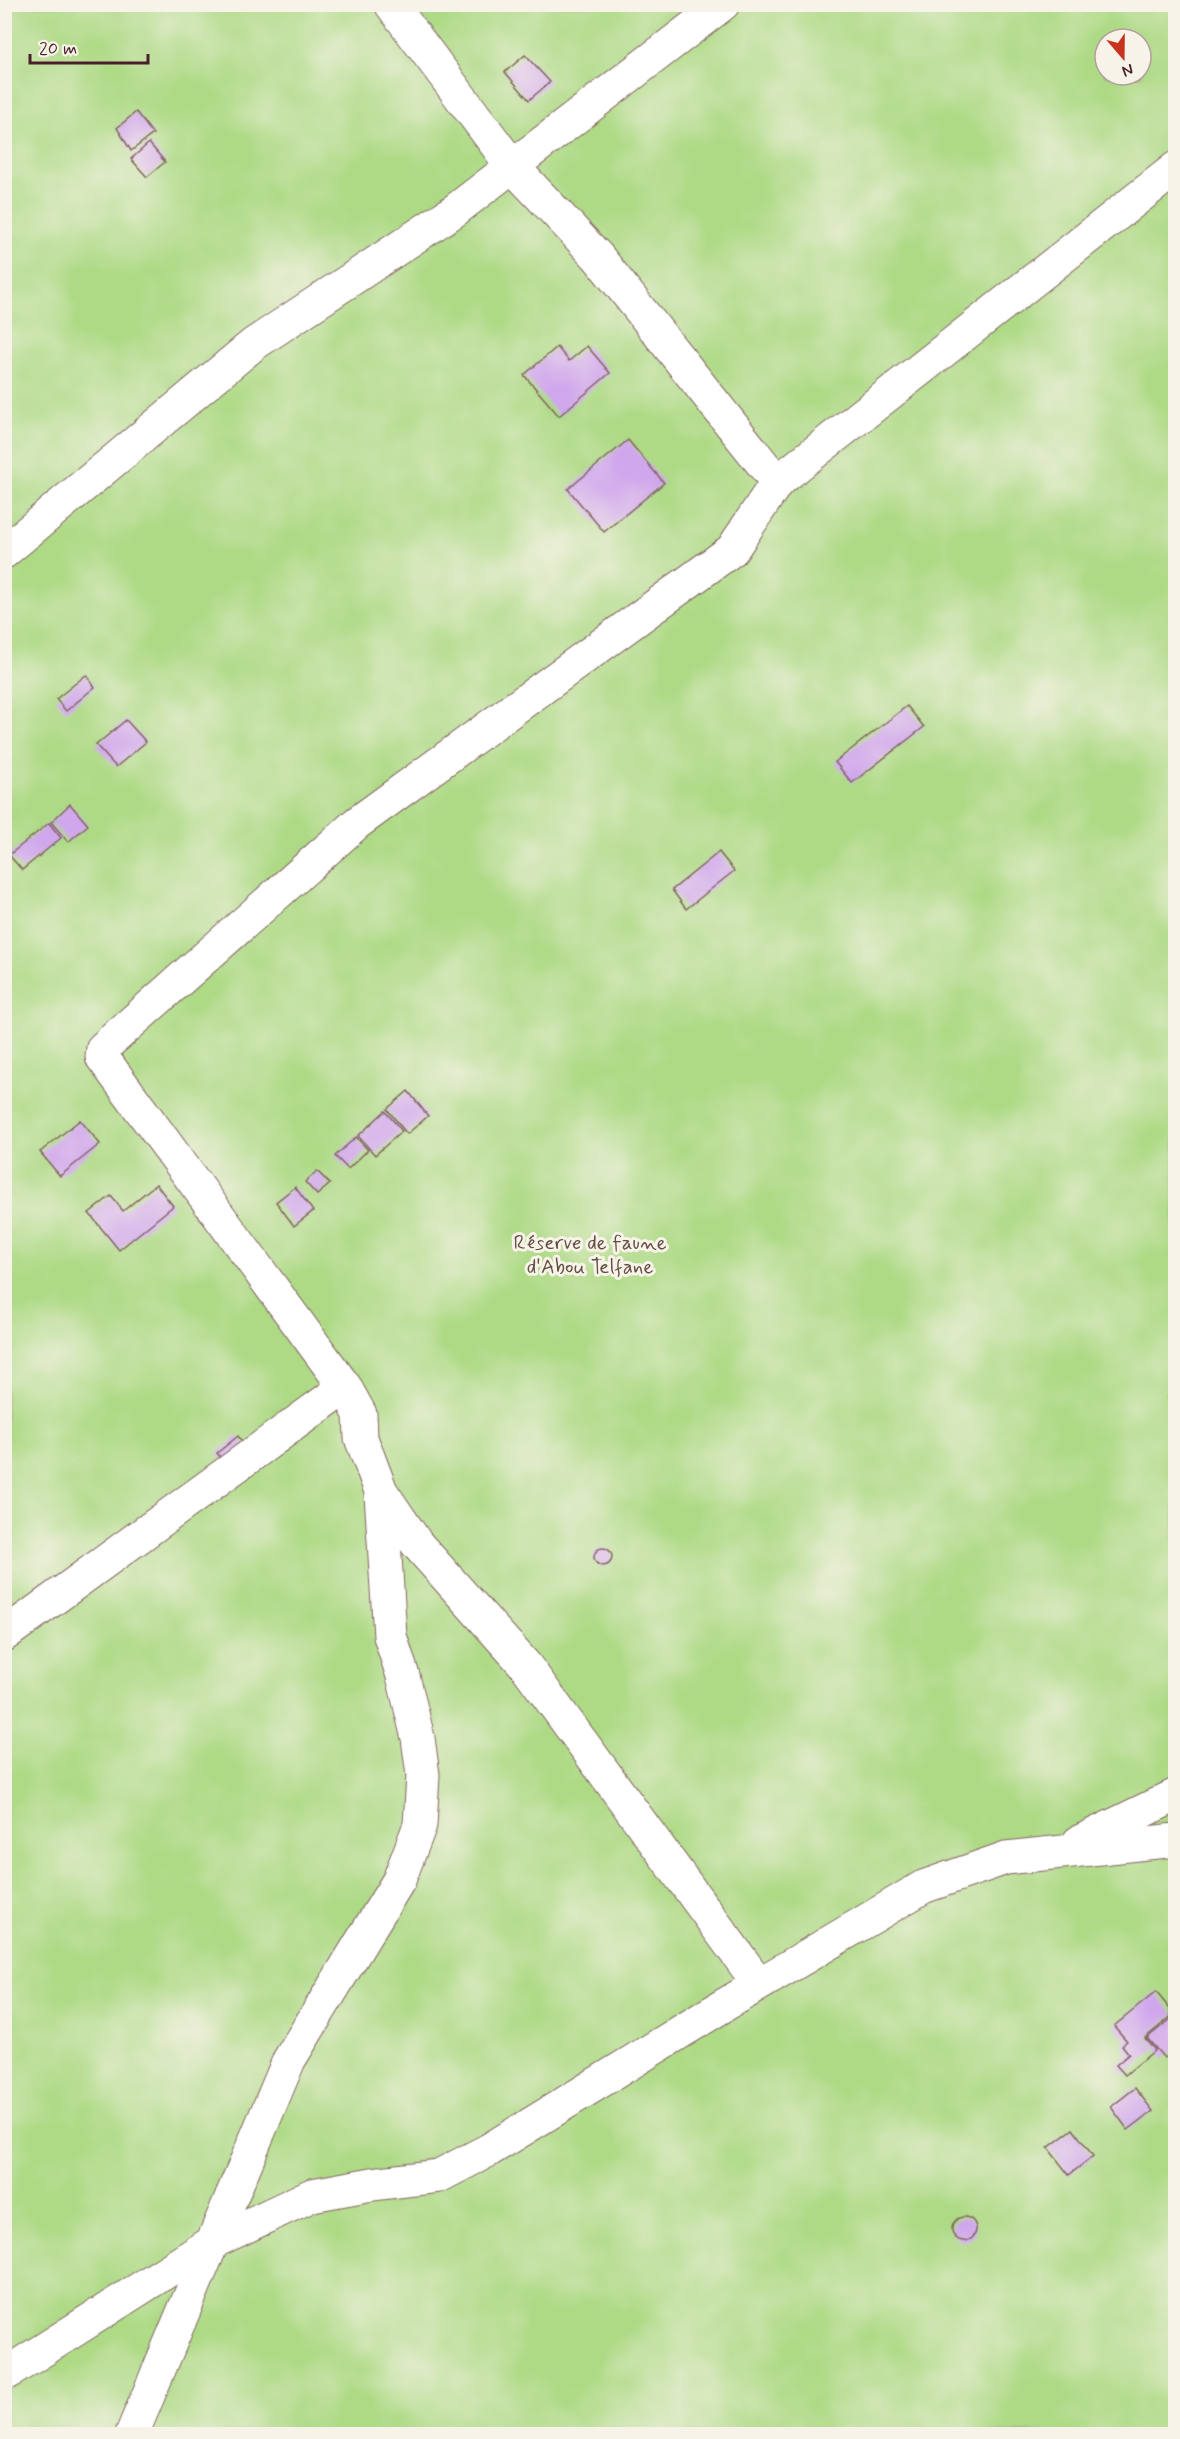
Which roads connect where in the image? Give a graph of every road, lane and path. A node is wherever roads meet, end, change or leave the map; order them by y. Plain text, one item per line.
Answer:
1 (391, 4) edge
2 (723, 4) edge
3 (513, 167) junction
4 (1176, 168) edge
5 (777, 482) junction
6 (4, 552) edge
7 (345, 1387) junction
8 (381, 1491) junction
9 (4, 1635) edge
10 (1176, 1795) edge
11 (1176, 1839) edge
12 (1059, 1852) junction
13 (759, 1983) junction
14 (213, 2242) junction
15 (4, 2375) edge
16 (132, 2434) edge

1 - 3 street
2 - 3 street
3 - 5 street
3 - 6 street
4 - 5 street
5 - 7 street
7 - 8 street
7 - 9 street
8 - 13 street
8 - 14 street
10 - 12 street
11 - 12 street
12 - 13 street
13 - 14 street
14 - 15 street
14 - 16 street

